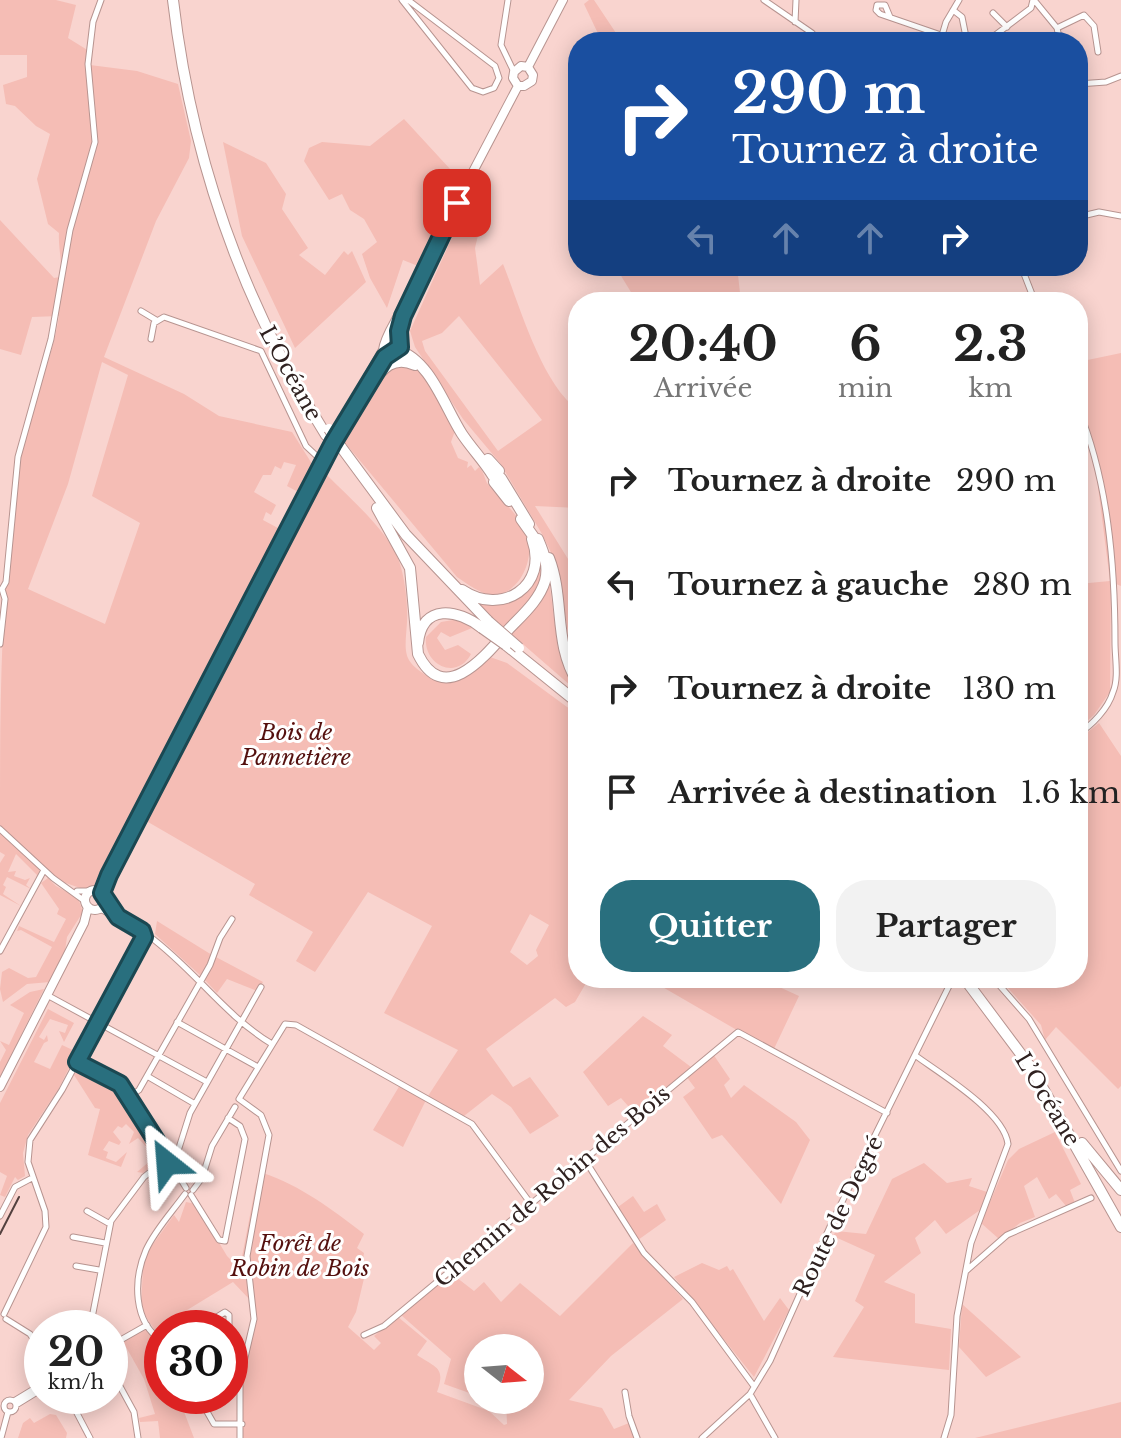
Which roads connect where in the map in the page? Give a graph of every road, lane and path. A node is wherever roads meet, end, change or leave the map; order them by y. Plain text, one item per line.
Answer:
1 (101, 0) edge
2 (176, 0) edge
3 (405, 0) edge
4 (508, 0) edge
5 (563, 0) edge
6 (764, 0) edge
7 (796, 0) edge
8 (957, 0) edge
9 (1034, 0) edge
10 (953, 10) junction
11 (993, 13) dead end
12 (890, 17) dead end
13 (795, 22) junction
14 (1007, 27) junction
15 (1057, 28) junction
16 (808, 32) edge
17 (926, 32) edge
18 (943, 32) edge
19 (965, 32) edge
20 (1000, 32) edge
21 (1058, 32) edge
22 (1098, 52) dead end
23 (528, 67) junction
24 (514, 72) junction
25 (1121, 76) edge
26 (1088, 83) edge
27 (518, 86) junction
28 (1088, 215) edge
29 (1121, 216) edge
30 (141, 311) dead end
31 (156, 320) junction
32 (151, 339) dead end
33 (394, 343) junction
34 (425, 371) junction
35 (364, 393) junction
36 (1088, 436) edge
37 (333, 441) junction
38 (484, 459) junction
39 (323, 461) junction
40 (514, 504) junction
41 (377, 508) junction
42 (521, 519) junction
43 (538, 539) junction
44 (444, 578) junction
45 (1, 588) edge
46 (485, 625) junction
47 (0, 644) edge
48 (513, 649) junction
49 (568, 662) edge
50 (1118, 688) edge
51 (568, 689) edge
52 (568, 695) edge
53 (1088, 726) edge
54 (2, 832) edge
55 (44, 870) junction
56 (72, 890) junction
57 (95, 900) junction
58 (232, 919) dead end
59 (145, 935) junction
60 (0, 951) edge
61 (201, 982) junction
62 (261, 987) dead end
63 (948, 988) edge
64 (972, 988) edge
65 (980, 988) edge
66 (1002, 988) edge
67 (47, 995) junction
68 (97, 1022) junction
69 (177, 1022) junction
70 (240, 1023) junction
71 (272, 1044) junction
72 (226, 1049) junction
73 (158, 1056) junction
74 (916, 1056) junction
75 (77, 1062) junction
76 (258, 1067) junction
77 (147, 1076) junction
78 (207, 1082) junction
79 (0, 1087) edge
80 (129, 1097) junction
81 (195, 1104) junction
82 (235, 1107) dead end
83 (887, 1113) junction
84 (228, 1118) junction
85 (1082, 1143) junction
86 (168, 1159) junction
87 (585, 1160) junction
88 (1121, 1171) edge
89 (32, 1178) junction
90 (1121, 1190) edge
91 (189, 1192) junction
92 (1091, 1198) dead end
93 (531, 1204) junction
94 (87, 1211) dead end
95 (1121, 1214) edge
96 (0, 1216) edge
97 (110, 1224) junction
98 (1121, 1227) edge
99 (73, 1237) dead end
100 (105, 1243) junction
101 (76, 1266) dead end
102 (99, 1270) junction
103 (966, 1271) junction
104 (93, 1310) edge
105 (3, 1317) edge
106 (144, 1318) edge
107 (24, 1330) edge
108 (364, 1335) dead end
109 (753, 1385) junction
110 (625, 1392) dead end
111 (750, 1394) junction
112 (24, 1398) edge
113 (128, 1401) edge
114 (2, 1403) edge
115 (15, 1403) junction
116 (8, 1412) junction
117 (77, 1414) edge
118 (208, 1414) edge
119 (242, 1424) junction
120 (1, 1438) edge
121 (90, 1438) edge
122 (138, 1438) edge
123 (240, 1438) edge
124 (637, 1438) edge
125 (702, 1438) edge
126 (775, 1438) edge
127 (944, 1438) edge

1 - 45 street
2 - 37 highway, L’Océane
3 - 3 street
4 - 24 street
5 - 23 main road
6 - 13 street
7 - 13 street
8 - 10 street
9 - 14 street
9 - 15 street
10 - 18 street
10 - 19 street
11 - 14 street
12 - 17 street
13 - 16 street
14 - 20 street
15 - 21 street
15 - 22 street
23 - 24 main road
23 - 27 main road
24 - 27 main road
25 - 26 street
27 - 33 main road
28 - 29 street
30 - 31 street
31 - 32 street
31 - 39 street
33 - 34 highway
33 - 35 main road
33 - 37 main road
33 - 38 highway
34 - 35 highway
34 - 38 highway
35 - 37 main road
36 - 50 street
37 - 39 main road
37 - 41 highway, L’Océane
37 - 44 highway, L’Océane
38 - 40 highway
39 - 57 main road
40 - 42 highway
40 - 43 highway
41 - 43 highway
41 - 46 highway, L’Océane
42 - 44 highway
42 - 46 highway
43 - 49 highway
44 - 46 highway, L’Océane
45 - 47 street
46 - 48 highway, L’Océane, bridge
48 - 51 highway, L’Océane
48 - 52 highway, L’Océane
50 - 53 street
54 - 55 street
55 - 56 street
55 - 60 street
56 - 57 street
56 - 57 street
57 - 59 street
57 - 67 main road
58 - 61 street
59 - 61 street
59 - 68 street
61 - 69 street
61 - 70 street
62 - 70 street
63 - 74 street, Route de Degré
64 - 98 highway, L’Océane
65 - 85 highway, L’Océane
66 - 88 street
67 - 68 street
67 - 79 main road
68 - 73 street
68 - 75 street
69 - 72 street
69 - 73 street
70 - 71 street
70 - 72 street
71 - 76 street
71 - 93 street
72 - 76 street
72 - 78 street
73 - 77 street
73 - 78 street
74 - 83 street, Route de Degré
74 - 103 street
75 - 80 street
75 - 89 street
76 - 119 street
77 - 80 street
77 - 81 street
78 - 81 street
80 - 86 street
81 - 86 street
82 - 84 street
83 - 87 street, Chemin de Robin des Bois
83 - 109 street, Route de Degré
84 - 91 street
84 - 91 street
85 - 90 highway
85 - 95 highway, L’Océane
86 - 91 street
86 - 97 street
87 - 93 street, Chemin de Robin des Bois
87 - 109 street
89 - 96 street
89 - 105 street
91 - 106 street
92 - 103 street
93 - 108 street, Chemin de Robin des Bois
94 - 97 street
97 - 100 street
99 - 100 street
100 - 102 street
101 - 102 street
102 - 104 street
103 - 127 street
105 - 107 street
109 - 111 street, Route de Degré
110 - 124 street
111 - 125 street, Route de Degré
111 - 126 street
112 - 115 street
113 - 122 street
114 - 115 street
114 - 116 street
115 - 116 street
116 - 120 street
117 - 121 street
118 - 119 street
119 - 123 street

